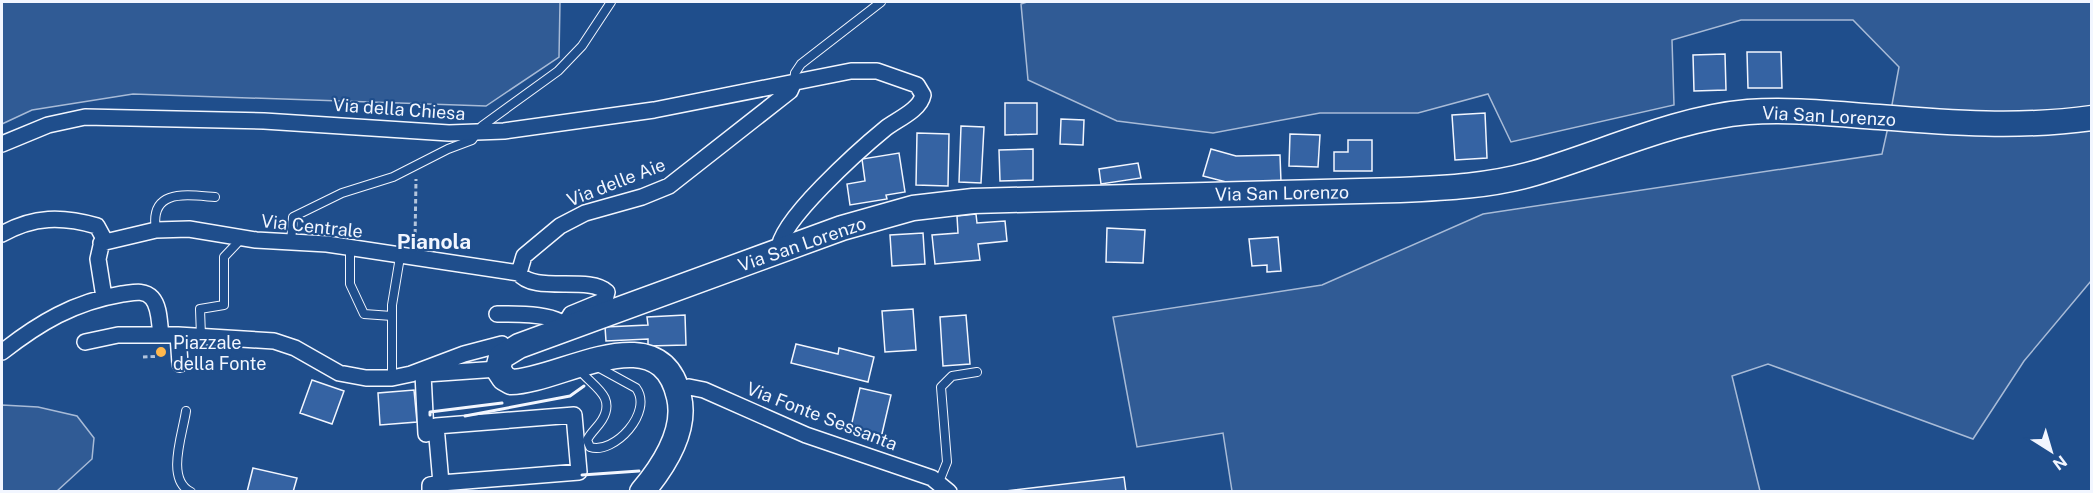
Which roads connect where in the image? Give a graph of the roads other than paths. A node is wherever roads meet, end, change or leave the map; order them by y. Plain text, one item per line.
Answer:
1 (611, 2) edge
2 (881, 2) edge
3 (794, 82) junction
4 (2091, 118) edge
5 (477, 133) junction
6 (2, 144) edge
7 (215, 197) dead end
8 (156, 230) junction
9 (2, 234) edge
10 (242, 238) junction
11 (101, 243) junction
12 (291, 243) junction
13 (350, 248) junction
14 (779, 251) junction
15 (407, 257) junction
16 (519, 273) junction
17 (104, 297) junction
18 (497, 314) dead end
19 (392, 316) junction
20 (566, 327) junction
21 (161, 334) junction
22 (178, 334) junction
23 (201, 336) junction
24 (85, 342) dead end
25 (502, 344) dead end
26 (2, 352) edge
27 (180, 360) road end
28 (584, 362) junction
29 (498, 369) junction
30 (977, 372) dead end
31 (417, 374) junction
32 (392, 378) junction
33 (677, 390) junction
34 (186, 411) dead end
35 (426, 434) dead end
36 (582, 440) junction
37 (435, 487) edge
38 (944, 487) edge
39 (191, 492) edge
40 (642, 492) edge

1 - 5 lane
2 - 3 lane
3 - 5 street, Via della Chiesa
3 - 14 street, Via della Chiesa
3 - 16 street, Via delle Aie
4 - 14 main road, Via San Lorenzo
5 - 6 street, Via della Chiesa
5 - 12 lane
7 - 8 lane
8 - 10 street, Via Centrale
8 - 11 street, Via Centrale
9 - 11 street
10 - 12 street, Via Centrale
10 - 23 lane
11 - 17 street
12 - 13 street, Via Centrale
13 - 15 street, Via Centrale
13 - 19 lane
14 - 20 main road, Via San Lorenzo
15 - 16 street, Via Centrale
15 - 19 lane
16 - 20 street
17 - 21 street
17 - 26 street
18 - 20 street
19 - 32 lane
20 - 29 main road, Via San Lorenzo
21 - 22 street
21 - 24 street
22 - 23 street
22 - 27 street
23 - 32 street
25 - 31 street
28 - 29 main road
28 - 33 main road
28 - 36 lane
28 - 36 lane
29 - 31 street
30 - 38 lane
31 - 32 street
31 - 35 street
33 - 38 street, Via Fonte Sessanta
33 - 40 main road
34 - 39 lane
36 - 37 street
36 - 37 street

